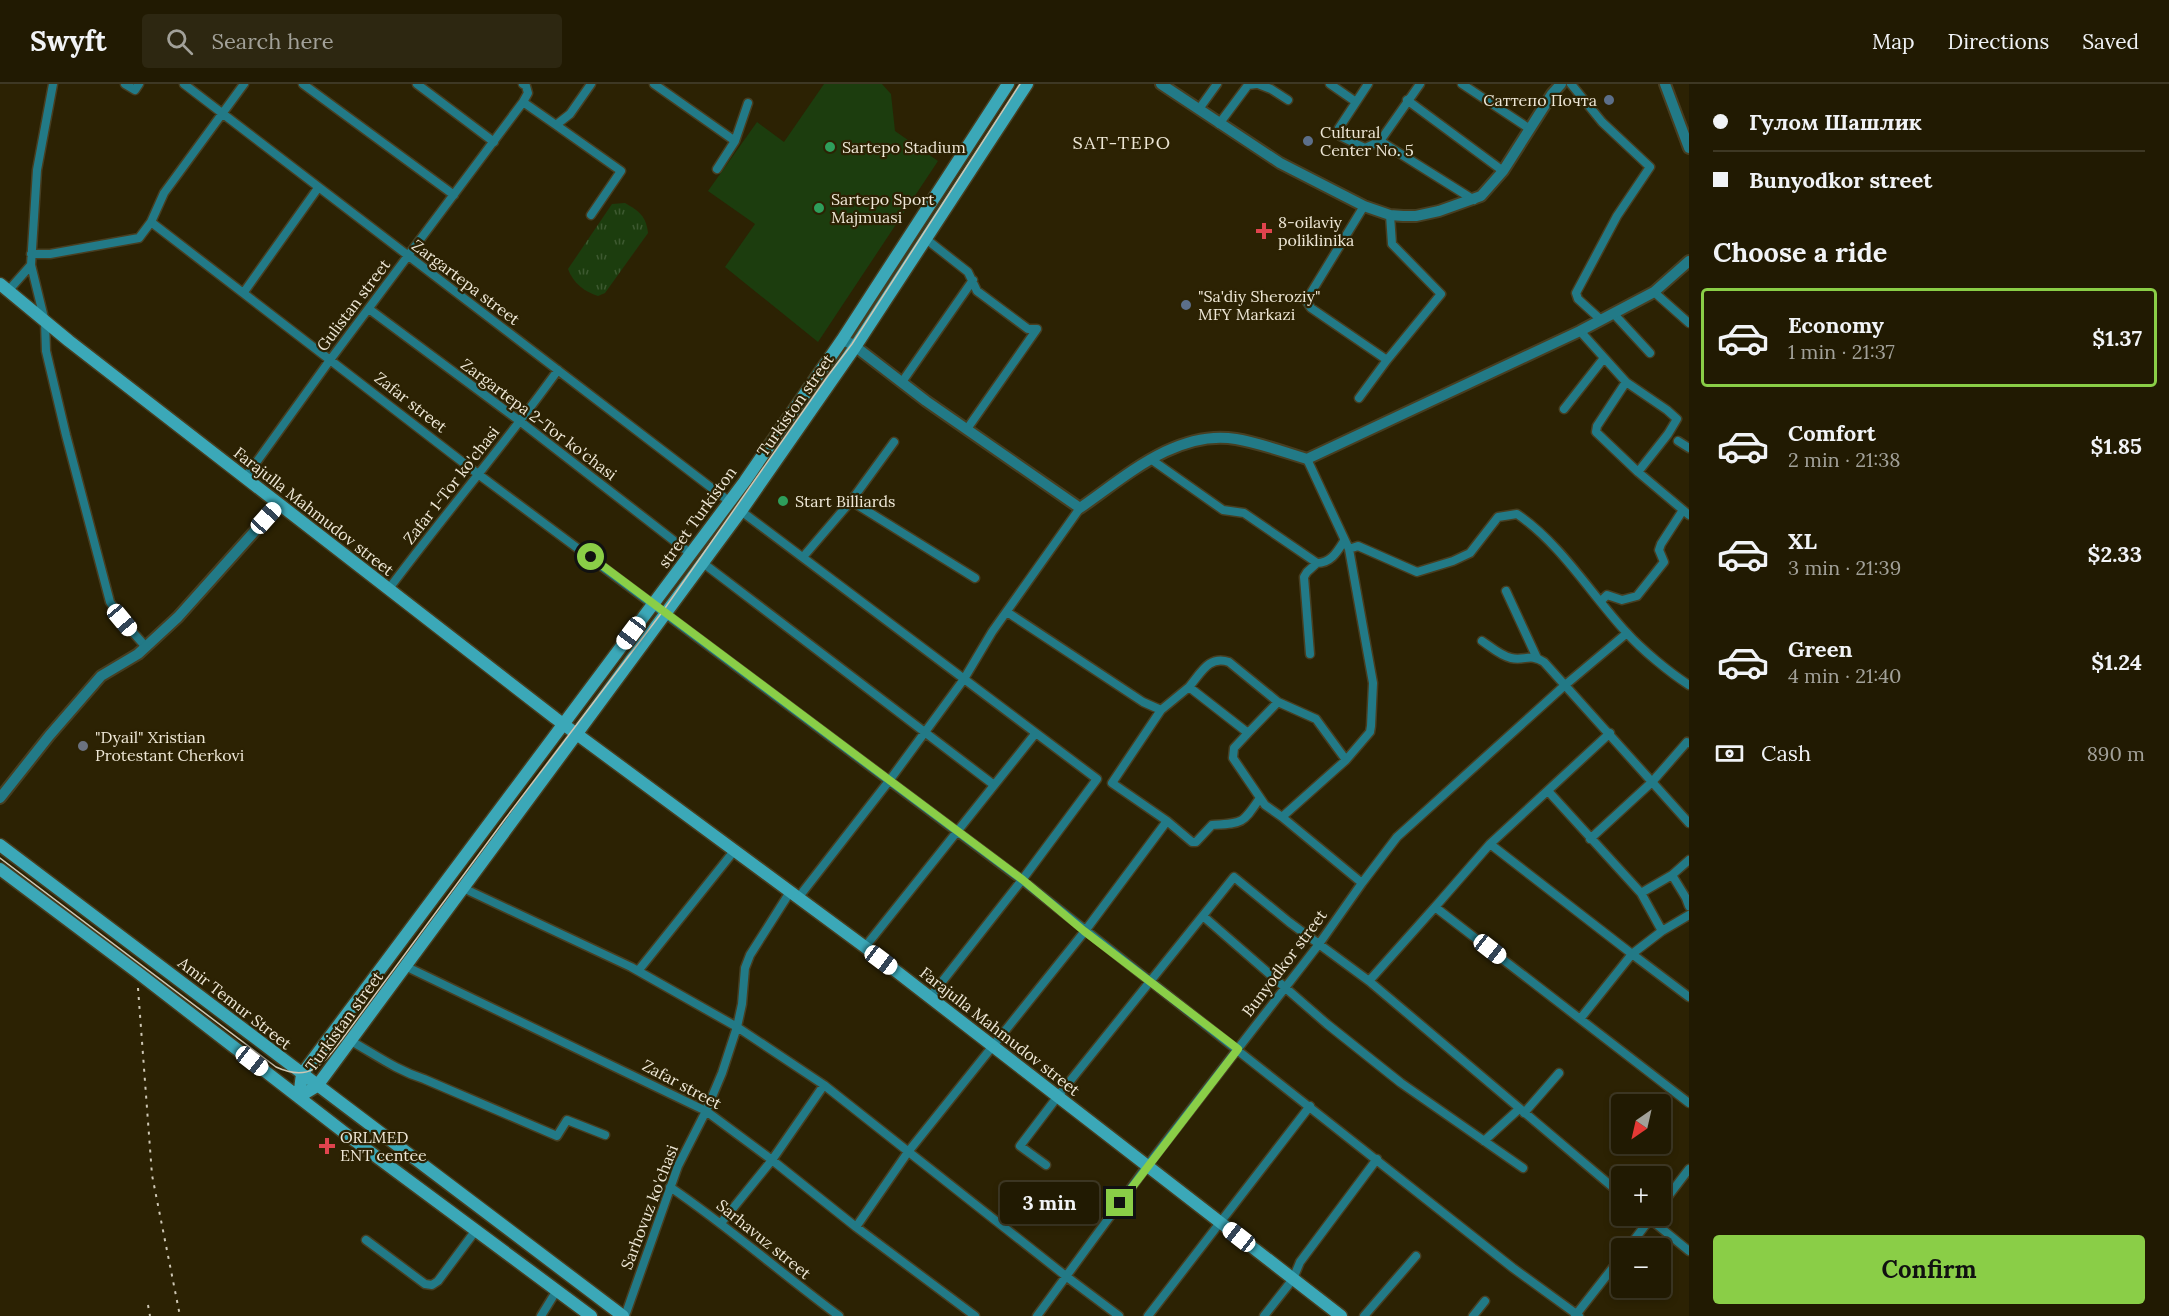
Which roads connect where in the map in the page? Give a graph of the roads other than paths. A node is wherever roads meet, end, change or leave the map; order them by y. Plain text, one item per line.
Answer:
1 (53, 84) edge
2 (124, 84) edge
3 (140, 84) edge
4 (184, 84) edge
5 (244, 84) edge
6 (303, 84) edge
7 (417, 84) edge
8 (524, 84) edge
9 (591, 84) edge
10 (654, 84) edge
11 (1008, 84) edge
12 (1027, 84) edge
13 (1161, 84) edge
14 (1217, 84) edge
15 (1257, 84) edge
16 (1330, 84) edge
17 (1368, 84) edge
18 (1420, 84) edge
19 (1462, 84) edge
20 (1561, 84) edge
21 (1571, 84) edge
22 (1665, 84) edge
23 (1288, 100) dead end
24 (1407, 100) junction
25 (523, 102) junction
26 (1356, 102) junction
27 (748, 103) dead end
28 (1199, 110) junction
29 (221, 113) junction
30 (1219, 124) junction
31 (556, 125) junction
32 (1530, 129) junction
33 (735, 141) junction
34 (1380, 141) junction
35 (494, 142) junction
36 (1689, 148) edge
37 (717, 168) dead end
38 (1503, 171) junction
39 (318, 188) junction
40 (454, 195) junction
41 (1474, 200) junction
42 (1364, 206) junction
43 (1390, 214) junction
44 (591, 215) dead end
45 (151, 222) junction
46 (926, 238) junction
47 (32, 254) junction
48 (407, 256) junction
49 (1689, 261) edge
50 (31, 265) junction
51 (973, 280) junction
52 (4, 287) edge
53 (244, 292) junction
54 (1654, 292) junction
55 (369, 309) junction
56 (1613, 313) junction
57 (1600, 319) junction
58 (45, 322) junction
59 (1689, 323) edge
60 (1580, 331) junction
61 (842, 339) junction
62 (855, 347) junction
63 (1650, 353) dead end
64 (1604, 358) junction
65 (330, 360) junction
66 (1387, 360) junction
67 (558, 370) junction
68 (902, 382) junction
69 (1626, 382) junction
70 (1359, 398) dead end
71 (1564, 408) dead end
72 (521, 422) junction
73 (967, 429) junction
74 (1678, 441) dead end
75 (894, 442) dead end
76 (1689, 448) edge
77 (1307, 459) junction
78 (1152, 460) junction
79 (1638, 472) junction
80 (478, 474) junction
81 (245, 478) junction
82 (851, 501) junction
83 (730, 502) junction
84 (278, 505) junction
85 (1080, 508) junction
86 (741, 511) junction
87 (1686, 513) edge
88 (1347, 545) junction
89 (691, 554) junction
90 (803, 557) junction
91 (703, 562) junction
92 (1317, 563) junction
93 (975, 578) dead end
94 (388, 590) junction
95 (1506, 591) dead end
96 (1601, 601) junction
97 (654, 604) junction
98 (1007, 612) junction
99 (666, 613) junction
100 (1627, 633) junction
101 (1482, 641) dead end
102 (146, 647) junction
103 (1310, 654) dead end
104 (1537, 657) junction
105 (964, 679) junction
106 (1564, 686) junction
107 (1689, 686) edge
108 (1189, 687) junction
109 (1278, 702) junction
110 (1161, 710) junction
111 (563, 724) junction
112 (925, 731) junction
113 (1248, 733) junction
114 (1610, 733) junction
115 (1035, 734) junction
116 (577, 735) junction
117 (1689, 743) edge
118 (1346, 760) junction
119 (889, 781) junction
120 (1652, 782) junction
121 (994, 785) junction
122 (1548, 791) junction
123 (0, 798) edge
124 (1260, 798) junction
125 (1282, 817) junction
126 (1167, 821) junction
127 (1689, 823) edge
128 (958, 832) junction
129 (1590, 839) junction
130 (1490, 844) junction
131 (0, 845) edge
132 (734, 851) junction
133 (1689, 860) edge
134 (0, 869) edge
135 (1672, 875) junction
136 (1023, 880) junction
137 (1362, 883) junction
138 (463, 888) junction
139 (1641, 893) junction
140 (794, 895) junction
141 (1689, 906) edge
142 (1435, 907) junction
143 (1689, 915) edge
144 (1203, 916) junction
145 (1084, 931) junction
146 (1662, 931) junction
147 (1319, 944) junction
148 (865, 947) junction
149 (1632, 954) junction
150 (405, 966) junction
151 (638, 971) junction
152 (1150, 981) junction
153 (1369, 981) junction
154 (1285, 988) junction
155 (930, 997) junction
156 (1689, 997) edge
157 (1580, 1019) junction
158 (737, 1027) junction
159 (351, 1041) junction
160 (993, 1046) junction
161 (1238, 1049) junction
162 (1559, 1073) dead end
163 (302, 1074) junction
164 (824, 1085) junction
165 (317, 1086) junction
166 (1058, 1096) junction
167 (299, 1097) junction
168 (1689, 1103) edge
169 (1310, 1106) junction
170 (706, 1111) junction
171 (1522, 1111) junction
172 (605, 1135) dead end
173 (1484, 1141) junction
174 (908, 1152) junction
175 (1377, 1159) junction
176 (772, 1160) junction
177 (1046, 1166) dead end
178 (1147, 1166) junction
179 (1523, 1168) dead end
180 (1689, 1169) edge
181 (1611, 1186) edge
182 (670, 1187) junction
183 (1671, 1193) edge
184 (1221, 1222) junction
185 (721, 1223) junction
186 (1661, 1226) edge
187 (855, 1227) junction
188 (476, 1230) junction
189 (366, 1240) dead end
190 (1689, 1251) edge
191 (1416, 1256) dead end
192 (1611, 1270) edge
193 (1067, 1277) junction
194 (1293, 1279) junction
195 (557, 1290) junction
196 (1485, 1301) dead end
197 (1577, 1315) edge
198 (541, 1316) edge
199 (591, 1316) edge
200 (624, 1316) edge
201 (839, 1316) edge
202 (975, 1316) edge
203 (1037, 1316) edge
204 (1119, 1316) edge
205 (1148, 1316) edge
206 (1264, 1316) edge
207 (1341, 1316) edge
208 (1364, 1316) edge
209 (1473, 1316) edge

1 - 47 street
2 - 3 street
4 - 29 street, Zargartepa street
5 - 29 street
6 - 40 street
7 - 35 street
8 - 25 street, Gulistan street
9 - 31 street
10 - 33 street
11 - 61 main road, street Turkiston
12 - 46 main road, Turkiston street
13 - 28 street
14 - 28 street
15 - 23 street
15 - 30 street
16 - 26 street
17 - 26 street
18 - 24 street
19 - 32 street
20 - 32 street
21 - 57 street
22 - 36 street
24 - 34 street
24 - 38 street
25 - 31 street
25 - 35 street, Gulistan street
26 - 34 street
27 - 33 street
28 - 30 street
29 - 39 street, Zargartepa street
29 - 45 street
30 - 42 street
31 - 44 street
32 - 38 street
33 - 37 street
34 - 41 street
35 - 40 street, Gulistan street
38 - 41 street
39 - 48 street, Zargartepa street
39 - 53 street
40 - 48 street, Gulistan street
41 - 43 street
42 - 43 street
42 - 66 street
43 - 66 street
45 - 47 street
45 - 53 street, Zafar street
46 - 51 street
46 - 62 main road, Turkiston street
47 - 50 street
48 - 55 street, Gulistan street
48 - 67 street, Zargartepa street
49 - 54 street
50 - 52 street
50 - 58 street
51 - 68 street
51 - 73 street
52 - 58 main road, Farajulla Mahmudov street
53 - 65 street, Zafar street
54 - 56 street
54 - 59 street
55 - 65 street, Gulistan street
55 - 72 street, Zargartepa 2-Tor ko'chasi
56 - 57 street
56 - 63 street
57 - 60 street
58 - 81 main road, Farajulla Mahmudov street
58 - 102 street
60 - 64 street
60 - 77 street
61 - 62 street
61 - 83 main road, street Turkiston
62 - 68 street
62 - 86 main road, Turkiston street
64 - 69 street
64 - 71 street
65 - 80 street, Zafar street
65 - 81 street, Gulistan street
66 - 70 street
67 - 72 street, Zafar 1-Tor ko'chasi
67 - 83 street, Zargartepa street
68 - 73 street
69 - 79 street
69 - 79 street
72 - 80 street, Zafar 1-Tor ko'chasi
72 - 89 street, Zargartepa 2-Tor ko'chasi
73 - 85 street
74 - 76 street
75 - 82 street
77 - 78 street
77 - 88 street
78 - 85 street
78 - 92 street
79 - 87 street
80 - 94 street, Zafar 1-Tor ko'chasi
80 - 97 street, Zafar street
81 - 84 main road, Farajulla Mahmudov street
82 - 90 street
82 - 93 street
83 - 89 main road, street Turkiston
84 - 94 main road, Farajulla Mahmudov street
84 - 102 street
85 - 98 street, Sarhovuz ko'chasi
86 - 90 street
86 - 91 main road, Turkiston street
87 - 96 street
88 - 92 street
88 - 96 street
88 - 118 street
89 - 97 main road, street Turkiston
90 - 105 street
91 - 99 main road, Turkiston street
91 - 112 street
92 - 103 street
94 - 111 main road, Farajulla Mahmudov street
95 - 104 street
96 - 100 street
97 - 99 street, Zafar street
97 - 111 main road, street Turkiston
98 - 105 street, Sarhovuz ko'chasi
98 - 110 street
99 - 116 main road, Turkiston street
99 - 119 street, Zafar street
100 - 106 street, Bunyodkor street
100 - 107 street
101 - 104 street
102 - 123 street
104 - 106 street
105 - 112 street, Sarhovuz ko'chasi
105 - 115 street
106 - 114 street
106 - 137 street, Bunyodkor street
108 - 109 street
108 - 110 street
108 - 113 street
109 - 113 street
109 - 118 street
110 - 126 street
111 - 116 main road, Farajulla Mahmudov street
111 - 163 main road, Turkistan street
112 - 119 street, Sarhovuz ko'chasi
112 - 121 street
113 - 124 street
114 - 120 street
114 - 122 street
115 - 121 street
115 - 136 street
116 - 132 main road, Farajulla Mahmudov street
116 - 138 main road, Turkistan street
117 - 120 street
118 - 125 street
119 - 128 street, Zafar street
119 - 140 street, Sarhovuz ko'chasi
120 - 127 street
120 - 129 street
121 - 128 street
122 - 129 street
122 - 130 street
124 - 125 street
124 - 126 street
125 - 137 street
126 - 145 street
128 - 136 street, Zafar street
128 - 148 street
129 - 139 street
130 - 142 street
130 - 149 street
131 - 163 main road, Amir Temur Street
132 - 140 main road, Farajulla Mahmudov street
132 - 151 street
133 - 135 street
134 - 167 main road
135 - 139 street
135 - 141 street
136 - 145 street, Zafar street
136 - 155 street
137 - 147 street, Bunyodkor street
138 - 150 main road, Turkistan street
138 - 151 street
139 - 146 street
140 - 148 main road, Farajulla Mahmudov street
140 - 158 street, Sarhovuz ko'chasi
142 - 153 street
142 - 157 street
143 - 146 street
144 - 147 street
144 - 152 street
144 - 154 street
145 - 152 street, Zafar street
145 - 160 street
146 - 149 street
147 - 153 street
147 - 154 street, Bunyodkor street
148 - 155 main road, Farajulla Mahmudov street
149 - 156 street
149 - 157 street
150 - 159 main road, Turkistan street
150 - 170 street, Zafar street
151 - 158 street
152 - 161 street, Zafar street
152 - 166 street
153 - 171 street
154 - 161 street, Bunyodkor street
154 - 173 street
155 - 160 main road, Farajulla Mahmudov street
157 - 168 street
158 - 164 street
158 - 170 street, Sarhovuz ko'chasi
159 - 165 main road, Turkistan street
159 - 172 street
160 - 166 main road, Farajulla Mahmudov street
160 - 174 street
161 - 169 street, Zafar street
161 - 178 street, Bunyodkor street
162 - 171 street
163 - 165 main road, Amir Temur Street
163 - 167 main road, Turkistan street
164 - 174 street
164 - 176 street
165 - 167 main road, Turkistan street
165 - 200 main road, Amir Temur Street
166 - 177 street
166 - 178 main road, Farajulla Mahmudov street
167 - 188 main road
169 - 175 street, Zafar street
169 - 184 street
170 - 176 street, Zafar street
170 - 182 street, Sarhovuz ko'chasi
171 - 173 street
171 - 181 street
173 - 179 street
174 - 187 street
174 - 193 street
175 - 194 street
175 - 197 street, Zafar street
176 - 185 street
176 - 187 street, Zafar street
178 - 184 main road, Farajulla Mahmudov street
178 - 193 street, Bunyodkor street
180 - 183 street
182 - 185 street, Sarhavuz street
182 - 200 street, Sarhovuz ko'chasi
184 - 194 main road, Farajulla Mahmudov street
184 - 205 street
185 - 201 street, Sarhavuz street
186 - 190 street
187 - 202 street, Zafar street
188 - 189 street
188 - 195 main road
191 - 208 street
192 - 197 street
193 - 203 street, Bunyodkor street
193 - 204 street
194 - 206 street
194 - 207 main road, Farajulla Mahmudov street
195 - 198 street
195 - 199 main road
196 - 209 street

